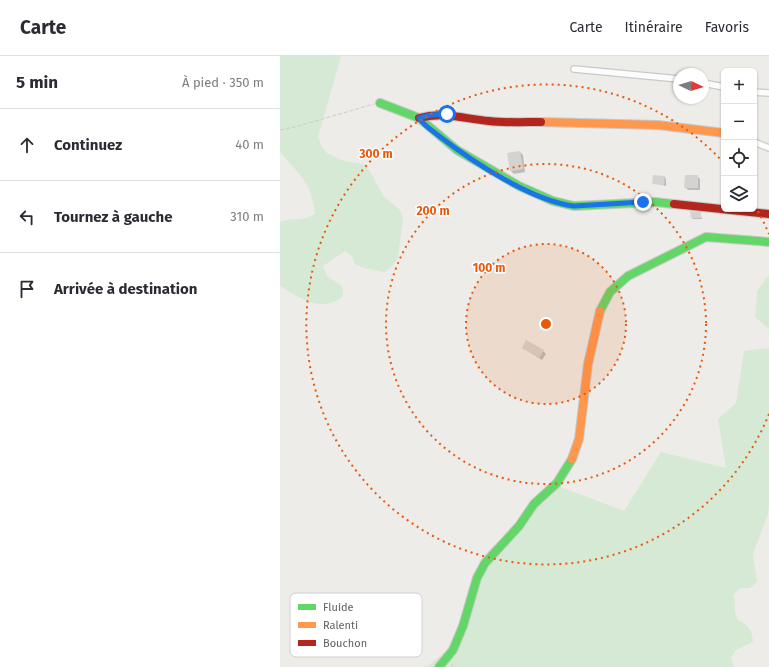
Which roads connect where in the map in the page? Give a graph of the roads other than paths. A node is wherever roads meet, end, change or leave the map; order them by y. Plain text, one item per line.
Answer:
1 (574, 69) dead end
2 (673, 78) edge
3 (709, 84) edge
4 (721, 86) edge
5 (757, 92) edge
6 (769, 93) edge
7 (380, 103) road end
8 (419, 118) junction
9 (721, 133) edge
10 (757, 143) edge
11 (769, 148) edge
12 (769, 214) edge
13 (769, 242) edge
14 (439, 667) edge

1 - 2 street
3 - 4 street
5 - 6 street
7 - 8 street
8 - 9 street
8 - 12 street
10 - 11 street
13 - 14 street

